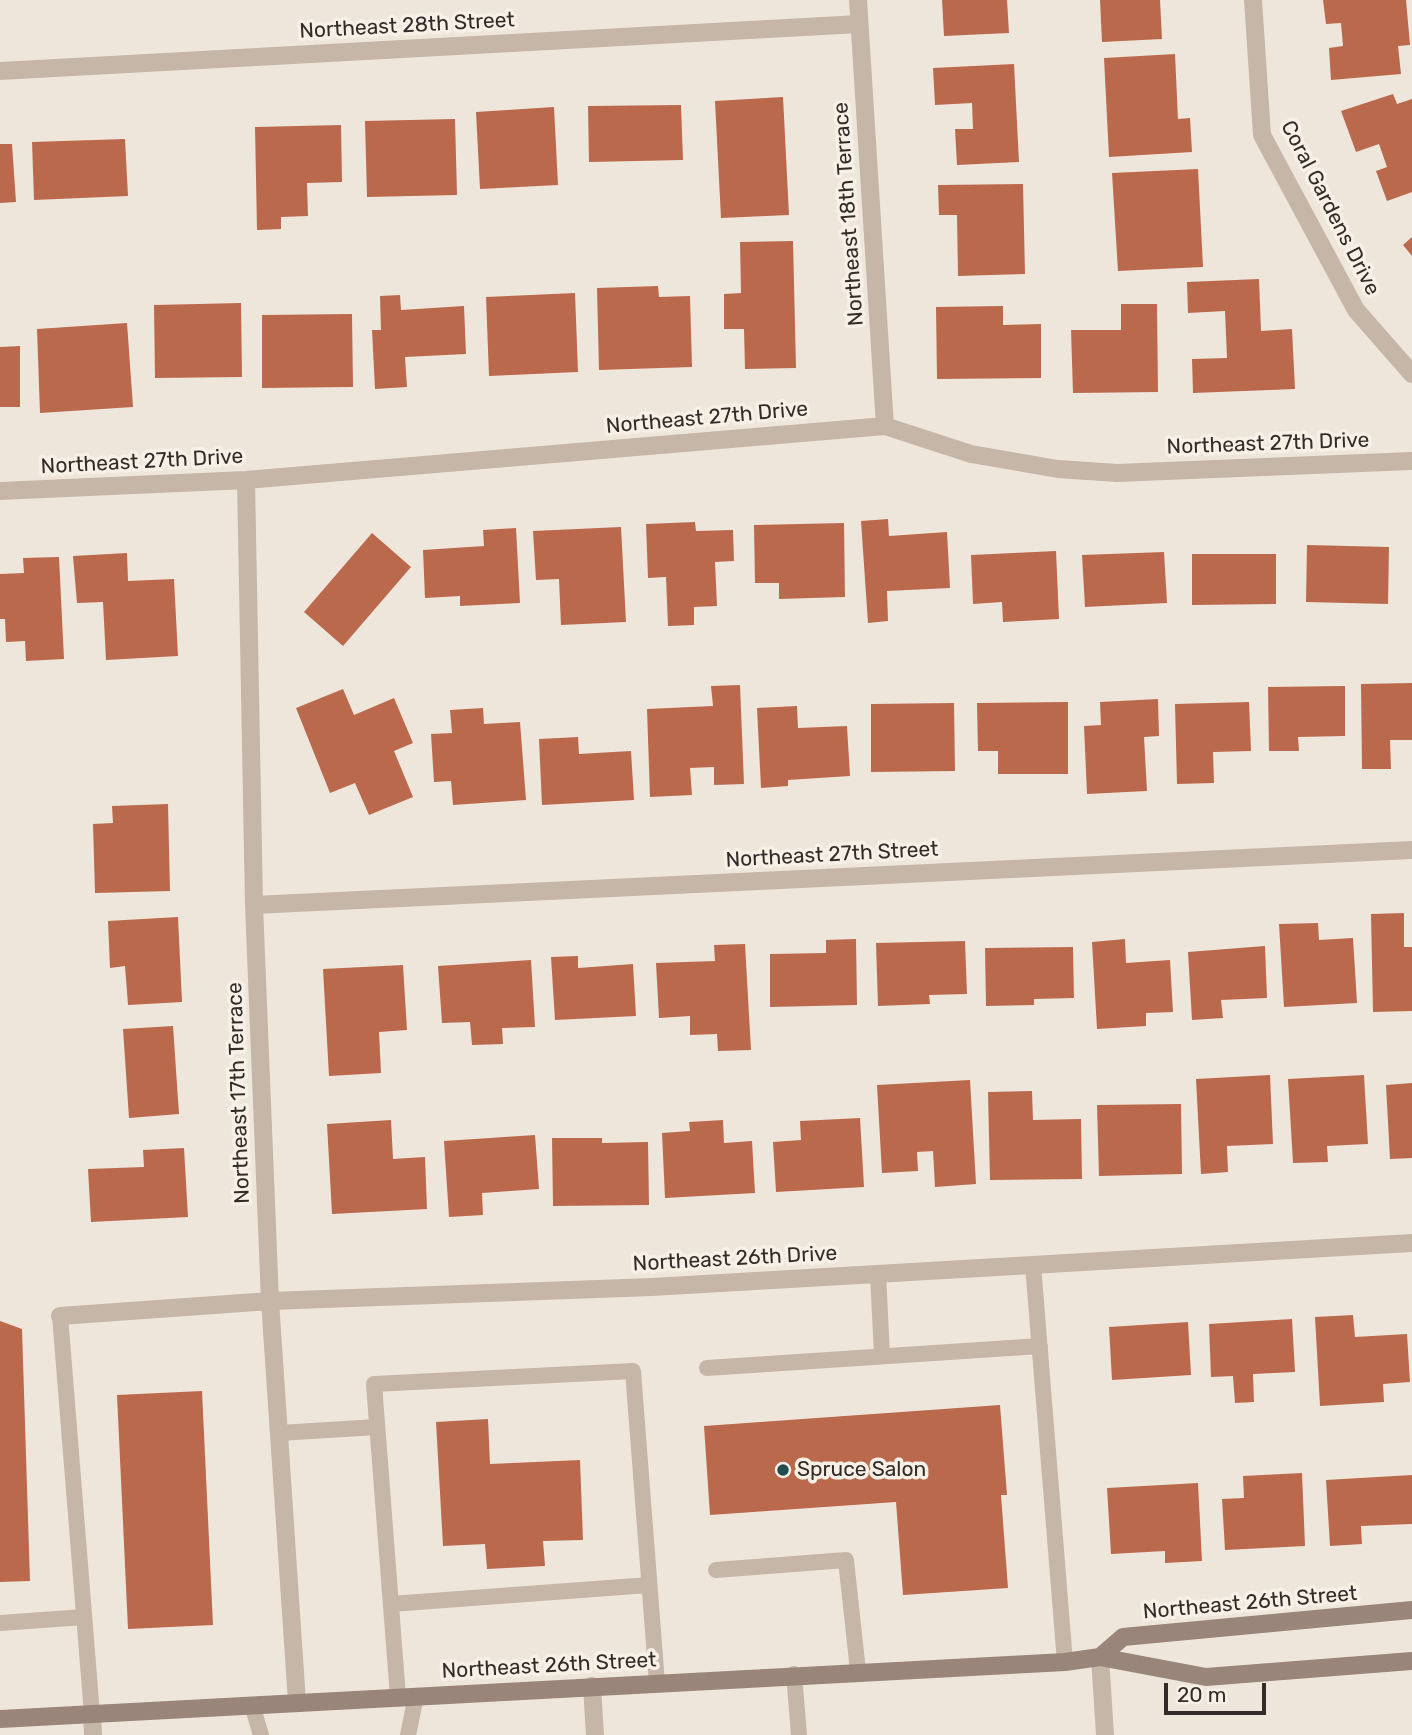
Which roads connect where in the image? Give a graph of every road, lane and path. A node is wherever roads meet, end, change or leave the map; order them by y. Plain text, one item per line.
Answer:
1 (858, 0) edge
2 (1253, 0) edge
3 (859, 24) junction
4 (0, 71) edge
5 (1412, 374) edge
6 (885, 426) junction
7 (1412, 461) edge
8 (246, 480) junction
9 (0, 491) edge
10 (1412, 850) edge
11 (254, 905) junction
12 (1412, 1243) edge
13 (1033, 1265) junction
14 (878, 1274) junction
15 (270, 1301) junction
16 (60, 1316) joint
17 (1040, 1346) junction
18 (882, 1356) junction
19 (707, 1368) dead end
20 (377, 1427) junction
21 (279, 1433) junction
22 (716, 1570) dead end
23 (649, 1585) junction
24 (391, 1604) junction
25 (1412, 1610) edge
26 (84, 1617) junction
27 (0, 1623) edge
28 (1100, 1657) junction
29 (1412, 1661) edge
30 (1065, 1662) junction
31 (858, 1671) junction
32 (794, 1674) junction
33 (657, 1682) junction
34 (592, 1686) junction
35 (407, 1696) junction
36 (297, 1702) junction
37 (252, 1705) junction
38 (92, 1714) junction
39 (0, 1719) edge
40 (93, 1735) edge
41 (261, 1735) edge
42 (408, 1735) edge
43 (595, 1735) edge
44 (799, 1735) edge
45 (1105, 1735) edge

1 - 3 street, Northeast 18th Terrace
2 - 5 street, Coral Gardens Drive
3 - 4 street, Northeast 28th Street
3 - 6 street, Northeast 18th Terrace
6 - 7 street, Northeast 27th Drive
6 - 8 street, Northeast 27th Drive
8 - 9 street, Northeast 27th Drive
8 - 11 street, Northeast 17th Terrace
10 - 11 street, Northeast 27th Street
11 - 15 street, Northeast 17th Terrace
12 - 13 street, Northeast 26th Drive
13 - 14 street, Northeast 26th Drive
13 - 17 lane
14 - 15 street, Northeast 26th Drive
14 - 18 lane
15 - 16 street, Northeast 26th Drive
15 - 21 street, Northeast 17th Terrace
16 - 26 lane
17 - 18 lane
17 - 30 lane
18 - 19 lane
20 - 21 lane
20 - 23 lane
20 - 24 lane
21 - 36 street, Northeast 17th Terrace
22 - 31 lane
23 - 24 lane
23 - 33 lane
24 - 35 lane
25 - 28 street, Northeast 26th Street
26 - 27 lane
26 - 38 lane
28 - 29 street, Northeast 26th Street
28 - 30 street, Northeast 26th Street
28 - 45 street
30 - 31 street, Northeast 26th Street
31 - 32 street, Northeast 26th Street
32 - 33 street, Northeast 26th Street
32 - 44 lane
33 - 34 street, Northeast 26th Street
34 - 35 street, Northeast 26th Street
34 - 43 street
35 - 36 street, Northeast 26th Street
35 - 42 lane
36 - 37 street, Northeast 26th Street
37 - 38 street, Northeast 26th Street
37 - 41 lane
38 - 39 street, Northeast 26th Street
38 - 40 street

